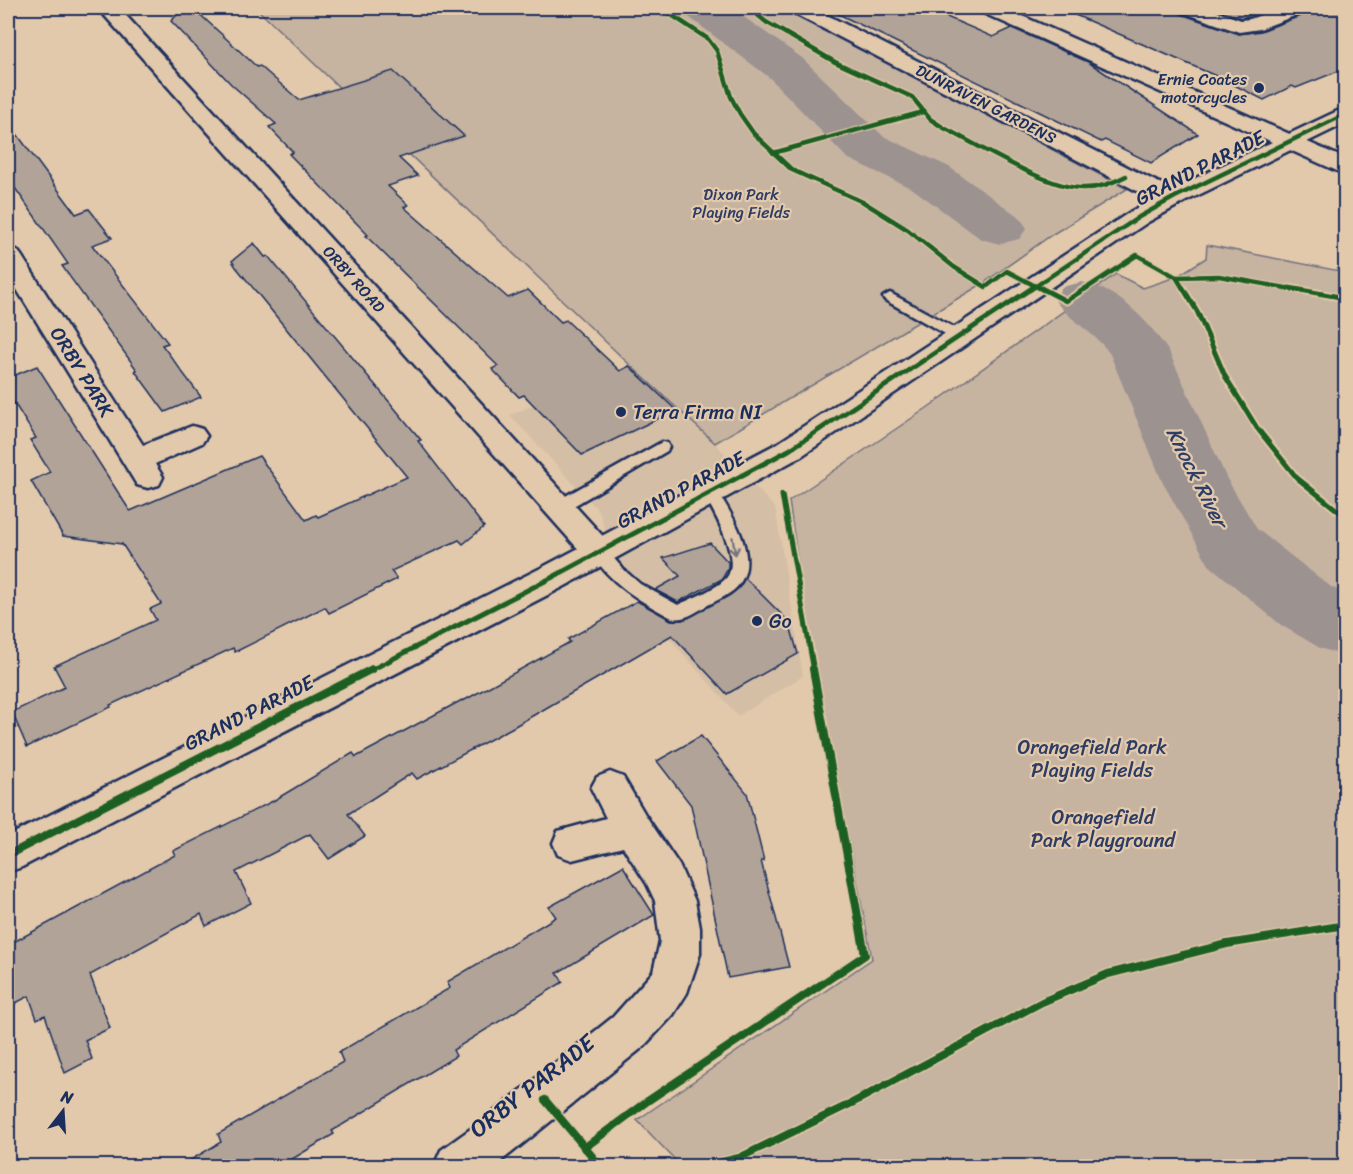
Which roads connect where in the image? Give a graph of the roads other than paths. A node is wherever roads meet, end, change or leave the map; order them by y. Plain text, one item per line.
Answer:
1 (108, 8) edge
2 (798, 8) edge
3 (988, 8) edge
4 (1189, 8) edge
5 (1298, 8) edge
6 (1346, 114) edge
7 (1287, 141) junction
8 (1346, 168) edge
9 (1175, 197) junction
10 (8, 255) edge
11 (17, 288) edge
12 (890, 297) dead end
13 (961, 337) junction
14 (192, 436) dead end
15 (662, 447) dead end
16 (711, 493) junction
17 (559, 507) junction
18 (598, 552) junction
19 (610, 788) dead end
20 (632, 828) junction
21 (572, 843) dead end
22 (8, 855) edge
23 (457, 1167) edge

1 - 17 street, ORBY ROAD
2 - 9 street, DUNRAVEN GARDENS
3 - 7 street
4 - 5 street
6 - 7 street, GRAND PARADE
7 - 8 street
7 - 9 street, GRAND PARADE
9 - 13 street, GRAND PARADE
10 - 11 street, ORBY PARK
11 - 14 street, ORBY PARK
12 - 13 lane
13 - 16 street, GRAND PARADE
15 - 17 lane
16 - 18 street, GRAND PARADE
16 -> 18 lane
17 - 18 street, ORBY ROAD
18 - 22 street, GRAND PARADE
19 - 20 street, ORBY PARADE
20 - 21 street
20 - 23 street, ORBY PARADE

